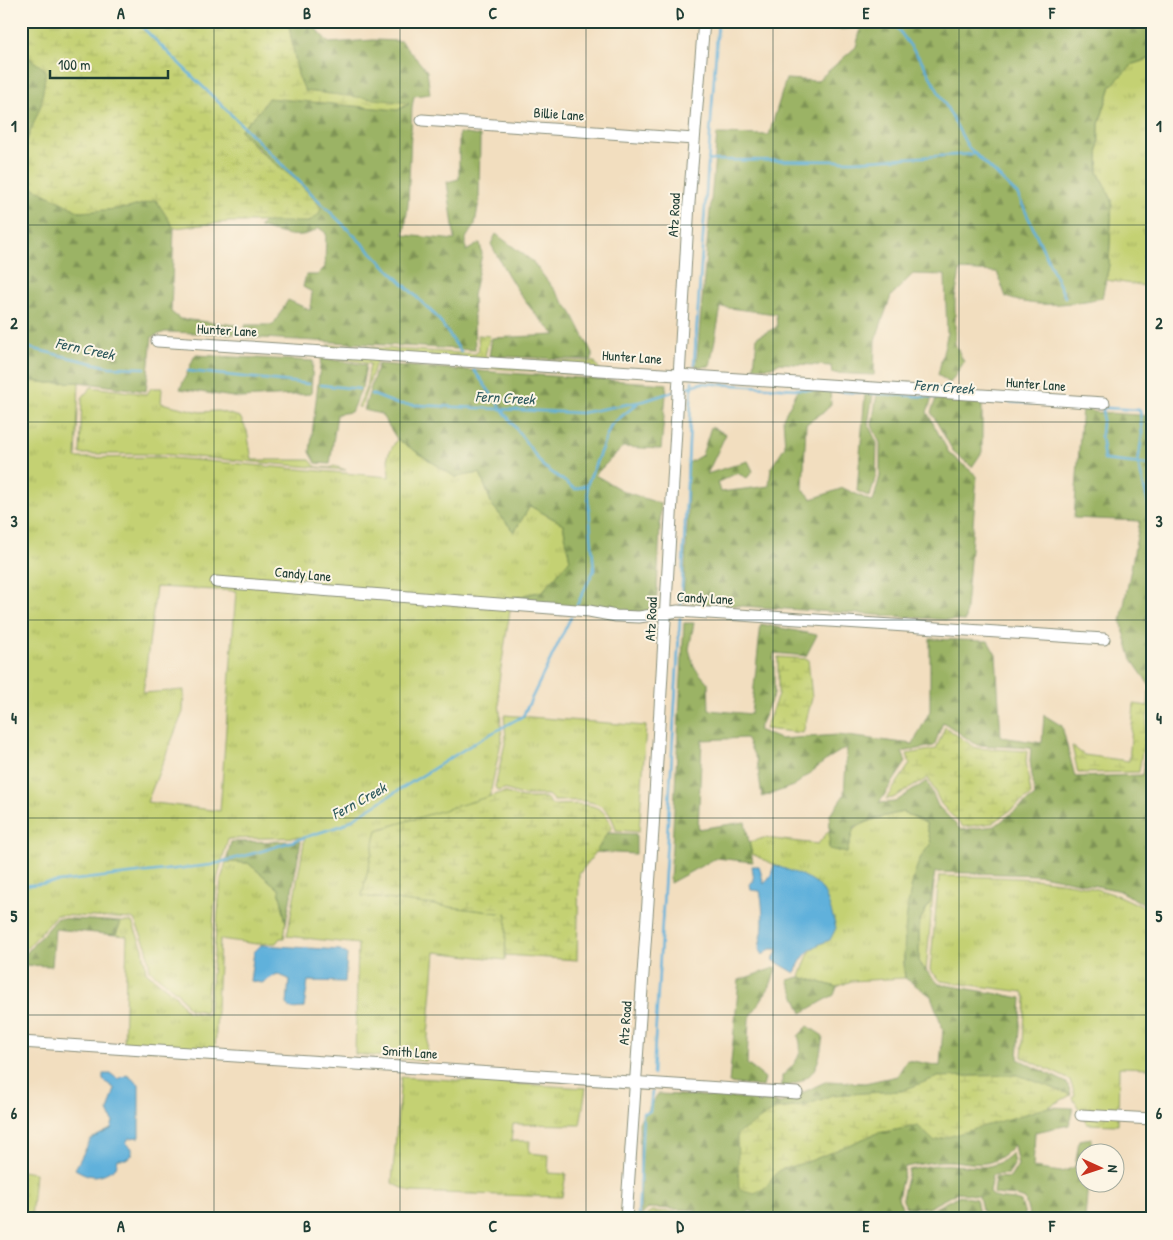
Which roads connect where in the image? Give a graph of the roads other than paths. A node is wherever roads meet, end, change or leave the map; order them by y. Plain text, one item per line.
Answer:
1 (704, 21) edge
2 (422, 120) dead end
3 (694, 139) junction
4 (158, 341) dead end
5 (679, 376) junction
6 (1104, 403) dead end
7 (216, 582) dead end
8 (666, 611) junction
9 (1104, 639) dead end
10 (21, 1042) edge
11 (636, 1083) junction
12 (797, 1093) dead end
13 (1081, 1114) dead end
14 (1152, 1119) edge
15 (626, 1219) edge

1 - 3 street, Atz Road
2 - 3 street, Billie Lane
3 - 5 street, Atz Road
4 - 5 street, Hunter Lane
5 - 6 street, Hunter Lane
5 - 8 street, Atz Road
7 - 8 street, Candy Lane
8 - 9 street, Candy Lane
8 - 11 street, Atz Road
10 - 11 street, Smith Lane
11 - 12 street, Smith Lane
11 - 15 street, Atz Road
13 - 14 street

